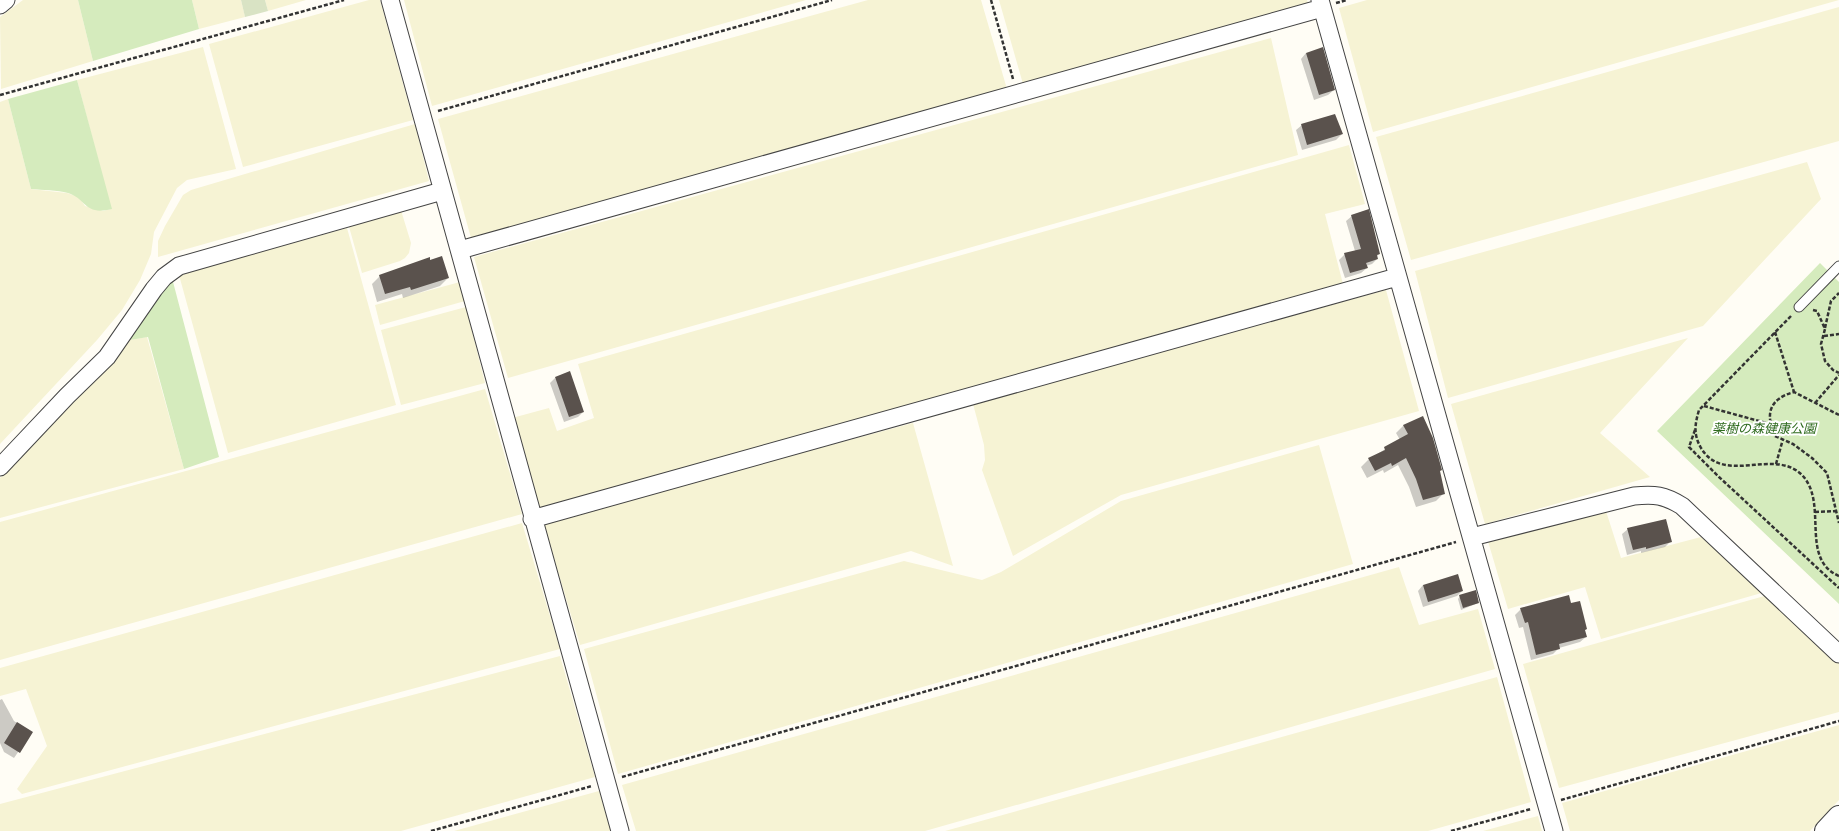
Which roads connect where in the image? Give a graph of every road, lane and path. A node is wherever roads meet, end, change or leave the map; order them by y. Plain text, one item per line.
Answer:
1 (6, 0) edge
2 (344, 0) edge
3 (390, 0) edge
4 (832, 0) edge
5 (991, 0) edge
6 (1321, 4) edge
7 (0, 5) edge
8 (1017, 93) junction
9 (0, 95) edge
10 (422, 115) junction
11 (442, 191) junction
12 (460, 250) junction
13 (1838, 270) edge
14 (1397, 277) junction
15 (1839, 293) edge
16 (1799, 308) junction
17 (1825, 329) junction
18 (1775, 332) junction
19 (1839, 334) edge
20 (1823, 336) junction
21 (1839, 374) edge
22 (1794, 392) junction
23 (1815, 403) junction
24 (1704, 406) junction
25 (1839, 415) edge
26 (1770, 424) junction
27 (1695, 430) junction
28 (1783, 439) junction
29 (1776, 464) junction
30 (0, 467) edge
31 (1836, 511) junction
32 (1815, 512) junction
33 (532, 519) junction
34 (1839, 523) edge
35 (1472, 537) junction
36 (1839, 576) edge
37 (1839, 588) edge
38 (1839, 654) edge
39 (1839, 721) edge
40 (606, 782) junction
41 (1546, 804) junction
42 (1839, 817) edge
43 (431, 831) edge
44 (620, 831) edge
45 (1451, 831) edge
46 (1554, 831) edge
47 (1826, 831) edge

1 - 7 street
2 - 9 path
3 - 10 street
4 - 10 path
5 - 8 path
6 - 8 street
6 - 14 street
8 - 12 street
10 - 11 street
11 - 12 street
11 - 30 street
12 - 33 street
13 - 16 lane
14 - 33 street
14 - 35 street
15 - 17 path
16 - 17 path
16 - 18 path
17 - 20 path
18 - 22 path
18 - 24 path
19 - 20 path
20 - 21 path
21 - 23 path
22 - 23 path
22 - 26 path
23 - 25 path
24 - 26 path
24 - 27 path
26 - 28 path
27 - 29 path
27 - 37 path
28 - 29 path
28 - 31 path
29 - 32 path
31 - 32 path
31 - 34 path
32 - 36 path
33 - 40 street
35 - 38 street
35 - 40 path
35 - 41 street
39 - 41 path
40 - 43 path
40 - 44 street
41 - 45 path
41 - 46 street
42 - 47 street

